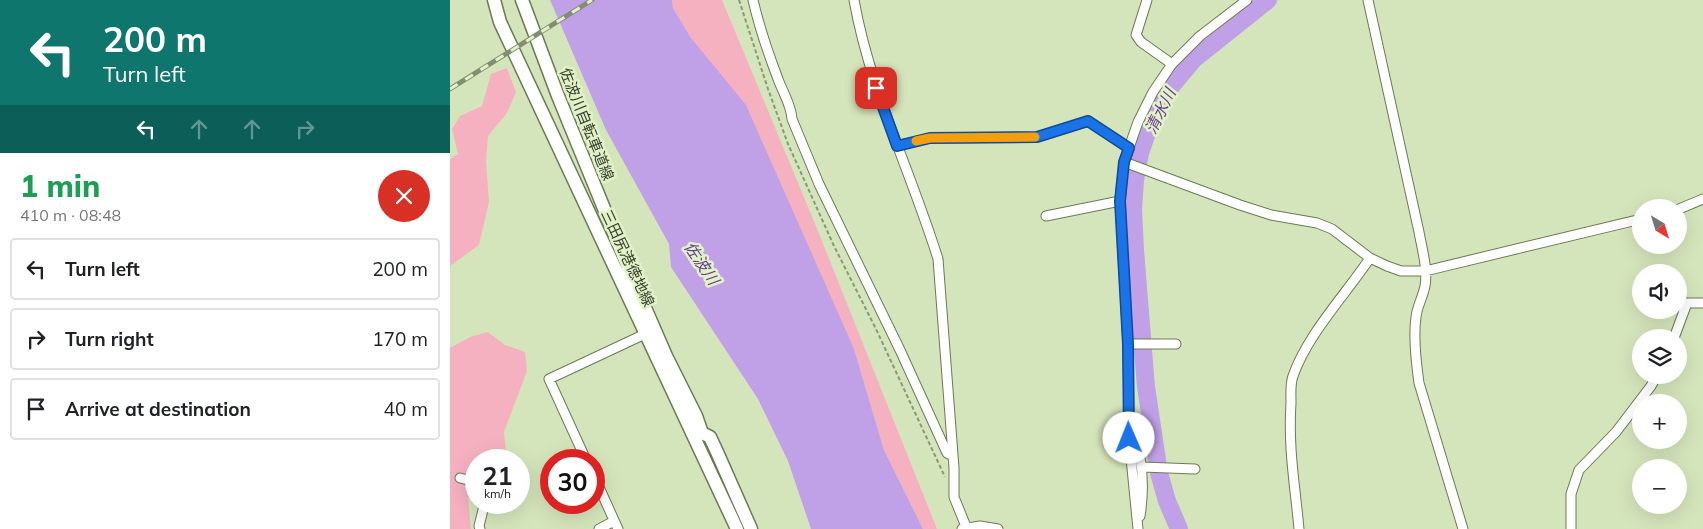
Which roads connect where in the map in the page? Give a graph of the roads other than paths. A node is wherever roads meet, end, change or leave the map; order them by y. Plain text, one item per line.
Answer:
1 (494, 0) edge
2 (522, 0) edge
3 (753, 0) edge
4 (854, 0) edge
5 (1147, 0) edge
6 (1247, 0) edge
7 (1368, 0) edge
8 (1172, 64) junction
9 (897, 146) junction
10 (1129, 148) junction
11 (1126, 163) junction
12 (1703, 199) edge
13 (1120, 201) junction
14 (1688, 205) edge
15 (1046, 216) dead end
16 (1632, 221) edge
17 (1370, 258) junction
18 (1425, 270) junction
19 (1703, 303) edge
20 (1677, 329) edge
21 (645, 334) junction
22 (1128, 344) junction
23 (1176, 344) dead end
24 (1652, 384) edge
25 (1129, 417) junction
26 (698, 435) junction
27 (581, 449) edge
28 (953, 456) junction
29 (1142, 467) junction
30 (1195, 469) dead end
31 (460, 478) dead end
32 (465, 479) edge
33 (605, 500) edge
34 (482, 514) edge
35 (616, 525) edge
36 (965, 528) edge
37 (1138, 528) edge
38 (480, 529) edge
39 (599, 529) edge
40 (737, 529) edge
41 (751, 529) edge
42 (998, 529) edge
43 (1299, 529) edge
44 (1463, 529) edge
45 (1571, 529) edge

1 - 21 main road, 三田尻港徳地線
2 - 26 main road, 佐波川自転車道線
3 - 28 street
4 - 9 street
5 - 8 street
6 - 8 street
7 - 18 street
8 - 10 street
9 - 10 street
9 - 28 street
10 - 11 street
11 - 13 street
11 - 17 street
12 - 14 street
13 - 15 street
13 - 22 street
16 - 18 street
17 - 18 street
17 - 43 street
18 - 44 street
19 - 20 street
21 - 26 main road, 三田尻港徳地線
21 - 27 street
22 - 23 street
22 - 25 street
24 - 45 street
25 - 29 street
25 - 37 street
26 - 40 main road, 三田尻港徳地線
26 - 41 main road, 佐波川自転車道線
28 - 36 street
29 - 30 street
29 - 37 street
31 - 32 street
33 - 35 street
34 - 38 street
35 - 39 street
36 - 42 street

